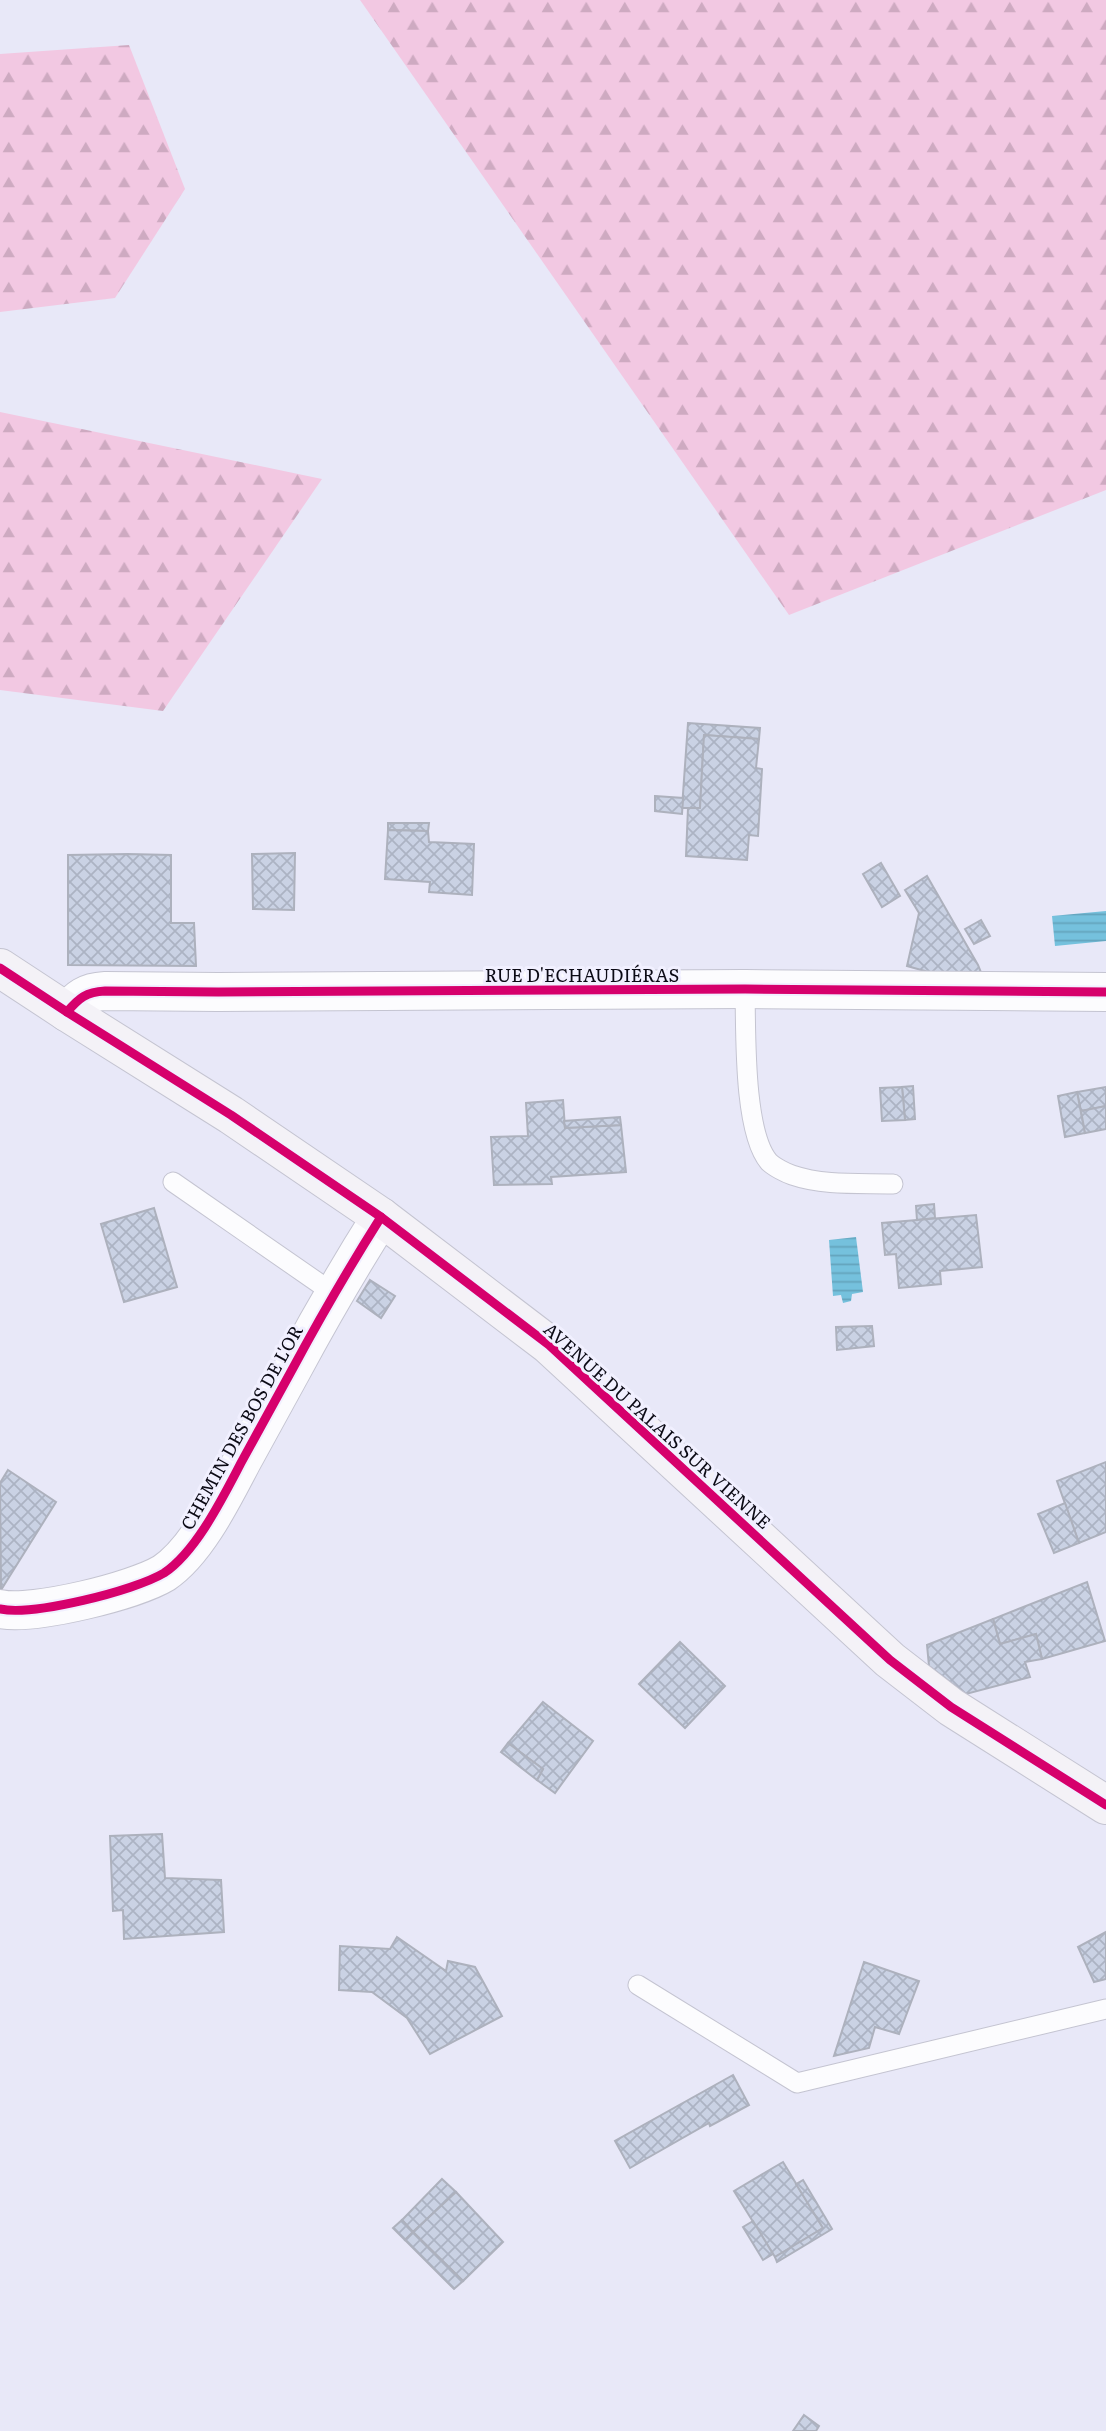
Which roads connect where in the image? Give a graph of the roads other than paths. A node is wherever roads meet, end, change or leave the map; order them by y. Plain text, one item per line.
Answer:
1 (0, 968) edge
2 (744, 989) junction
3 (1106, 992) edge
4 (67, 1012) junction
5 (173, 1182) dead end
6 (893, 1184) dead end
7 (382, 1217) junction
8 (333, 1293) junction
9 (4, 1611) edge
10 (1106, 1805) edge
11 (638, 1985) dead end
12 (1106, 2009) edge

1 - 4 main road, AVENUE DU PALAIS SUR VIENNE
2 - 3 street, RUE D'ECHAUDIÉRAS
2 - 4 street, RUE D'ECHAUDIÉRAS
2 - 6 lane
4 - 7 main road, AVENUE DU PALAIS SUR VIENNE
5 - 8 lane
7 - 8 street, CHEMIN DES BOS DE L'OR
7 - 10 main road, AVENUE DU PALAIS SUR VIENNE
8 - 9 street, CHEMIN DES BOS DE L'OR
11 - 12 lane

